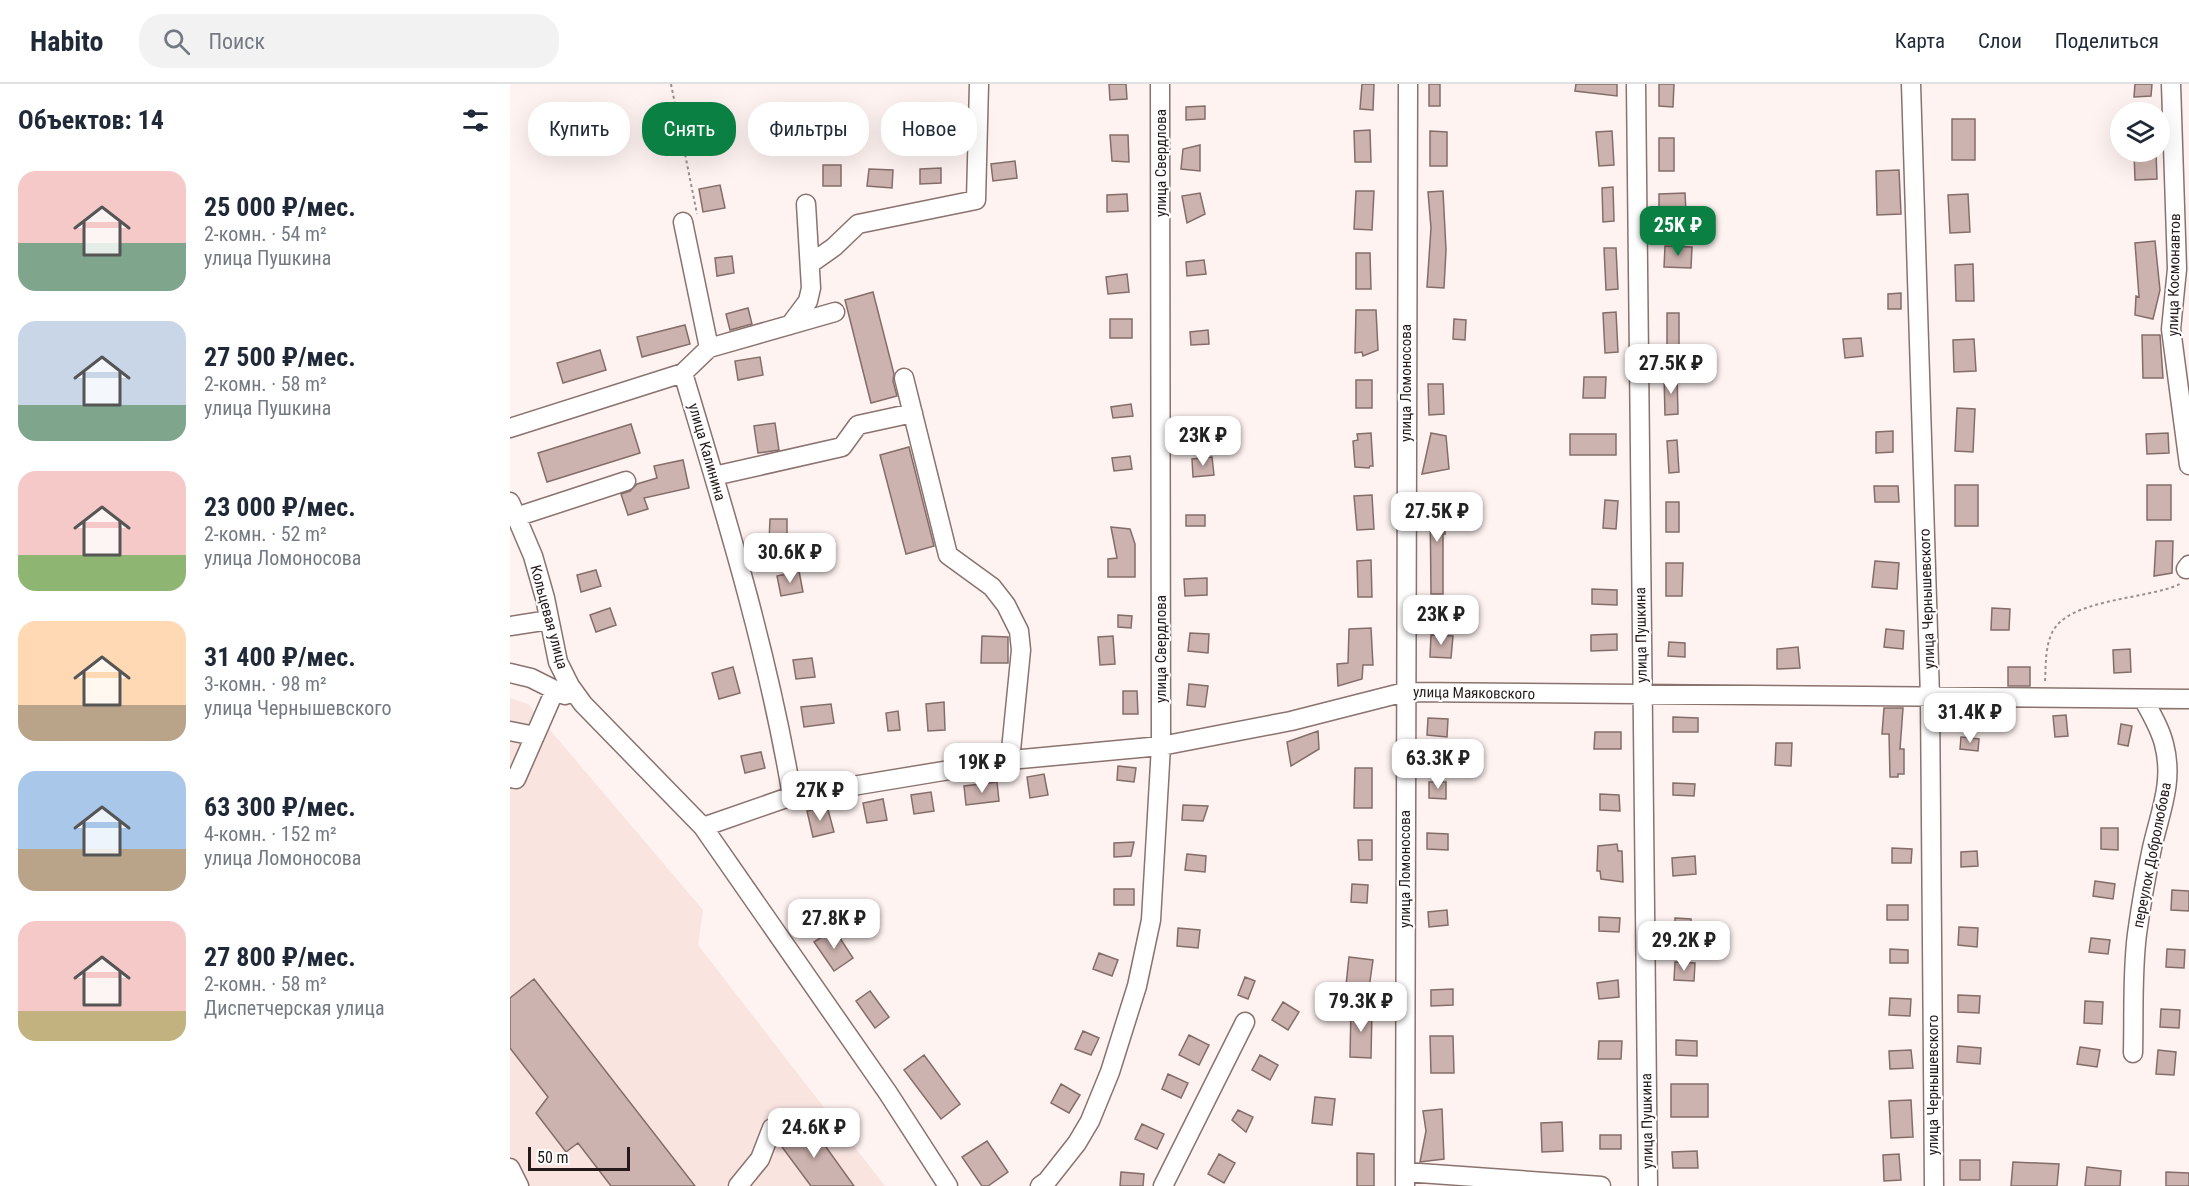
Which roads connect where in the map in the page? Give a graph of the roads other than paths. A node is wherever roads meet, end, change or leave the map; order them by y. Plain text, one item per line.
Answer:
1 (979, 84) edge
2 (1160, 84) edge
3 (1408, 84) edge
4 (1636, 84) edge
5 (1911, 84) edge
6 (2171, 84) edge
7 (806, 204) dead end
8 (683, 222) dead end
9 (810, 264) junction
10 (835, 312) dead end
11 (790, 325) junction
12 (709, 348) junction
13 (683, 373) junction
14 (904, 378) dead end
15 (913, 413) junction
16 (510, 428) edge
17 (2189, 465) edge
18 (714, 476) junction
19 (626, 481) dead end
20 (513, 510) edge
21 (549, 620) junction
22 (510, 626) edge
23 (510, 673) edge
24 (555, 690) junction
25 (1405, 692) junction
26 (1642, 694) junction
27 (1930, 697) junction
28 (2143, 699) junction
29 (2189, 699) edge
30 (583, 704) junction
31 (510, 731) edge
32 (535, 736) junction
33 (1161, 746) junction
34 (1010, 760) junction
35 (510, 778) edge
36 (792, 796) junction
37 (703, 827) junction
38 (1245, 1022) dead end
39 (2133, 1053) dead end
40 (772, 1128) dead end
41 (1405, 1179) edge
42 (944, 1184) edge
43 (738, 1186) edge
44 (1040, 1186) edge
45 (1163, 1186) edge
46 (1601, 1186) edge
47 (1648, 1186) edge
48 (1934, 1186) edge

1 - 9 street
2 - 33 street, улица Свердлова
3 - 25 street, улица Ломоносова
4 - 26 street, улица Пушкина
5 - 27 street, улица Чернышевского
6 - 17 street, улица Космонавтов
7 - 9 street
8 - 12 street
9 - 11 street
10 - 11 street
11 - 12 street
12 - 13 street
13 - 16 street
13 - 18 street, улица Калинина
14 - 15 street
15 - 18 street
15 - 34 street
18 - 36 street, улица Калинина
19 - 20 street
20 - 21 street, Кольцевая улица
21 - 22 street
21 - 30 street, Кольцевая улица
23 - 24 street
24 - 30 street
24 - 32 street
25 - 26 street, улица Маяковского
25 - 33 street, улица Маяковского
25 - 41 street, улица Ломоносова
26 - 27 street, улица Маяковского
26 - 47 street, улица Пушкина
27 - 28 street, улица Маяковского
27 - 48 street, улица Чернышевского
28 - 29 street, улица Маяковского
28 - 39 street, переулок Добролюбова
30 - 37 street, Кольцевая улица
31 - 32 street
32 - 35 street
33 - 34 street, улица Маяковского
33 - 44 street, улица Свердлова
34 - 36 street, улица Маяковского
36 - 37 street, улица Маяковского
37 - 42 street, Кольцевая улица
38 - 45 street
40 - 43 street
41 - 46 street

